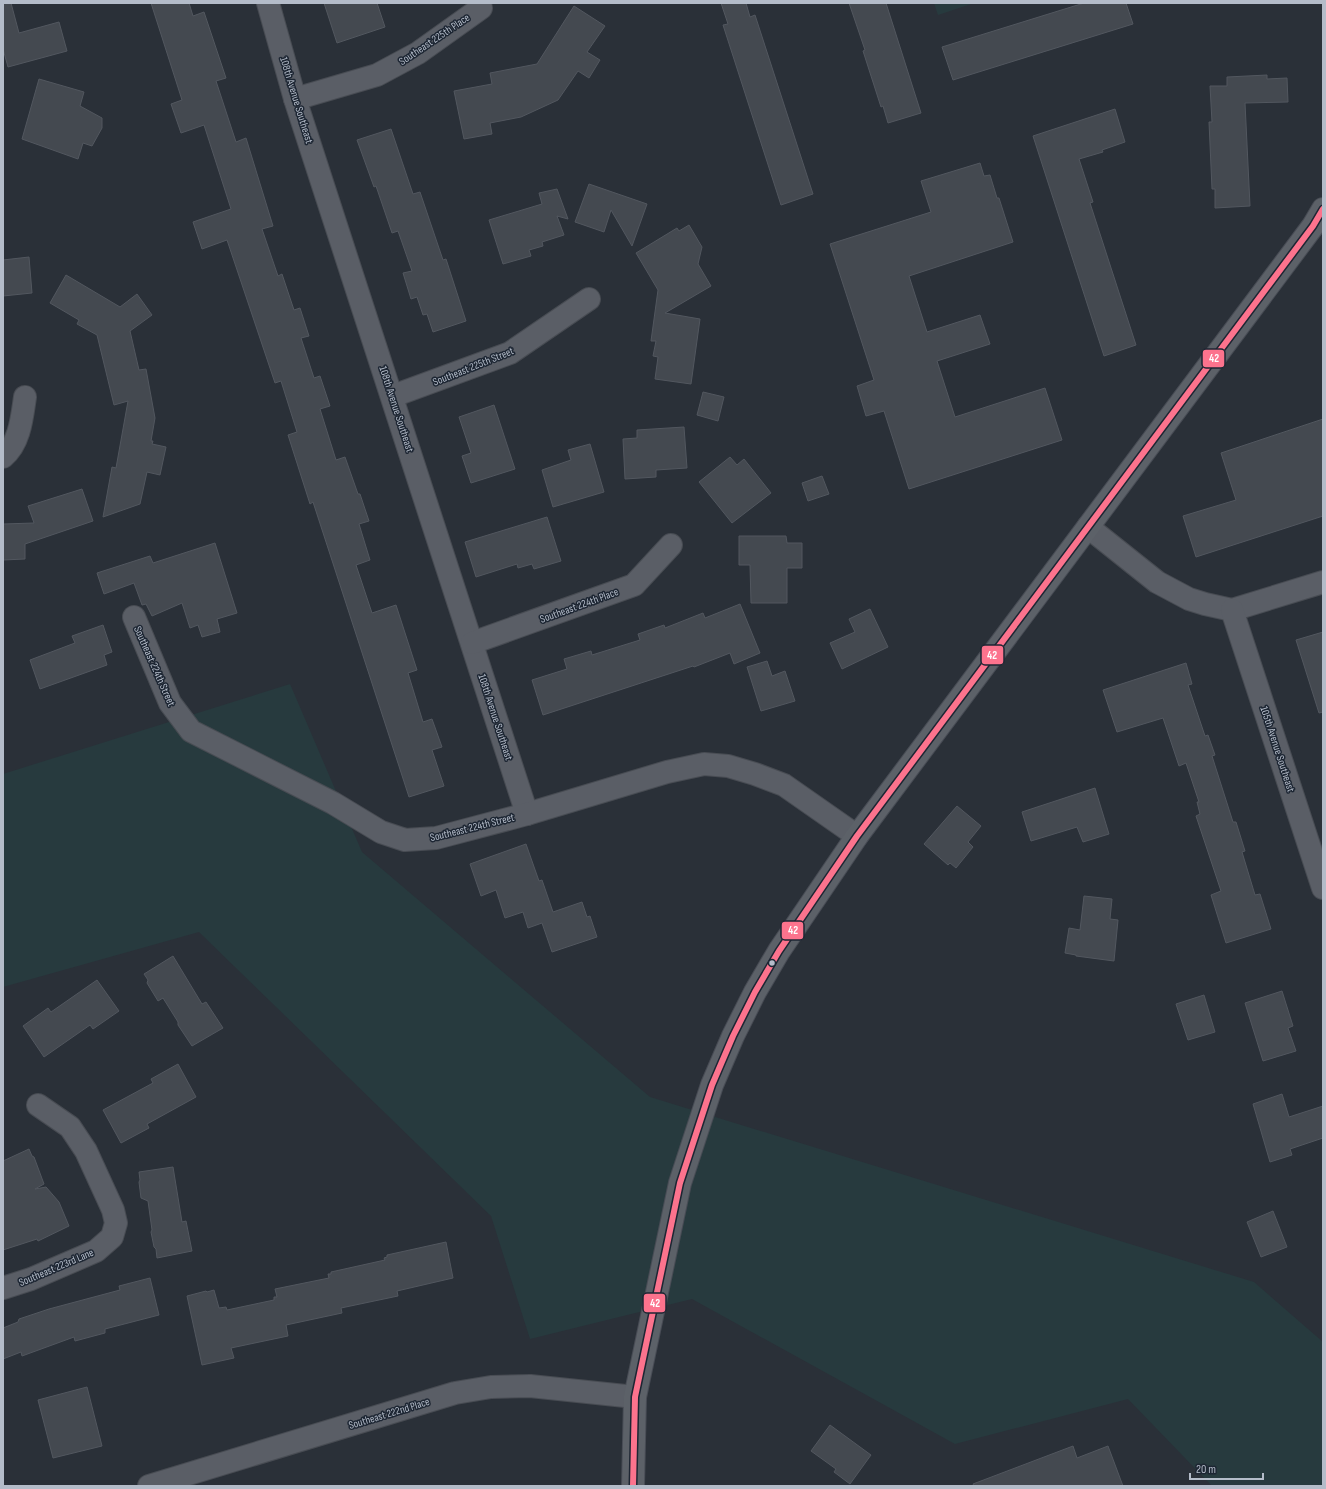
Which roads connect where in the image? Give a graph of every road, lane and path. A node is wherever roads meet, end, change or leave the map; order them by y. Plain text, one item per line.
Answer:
1 (268, 3) edge
2 (481, 8) dead end
3 (296, 99) junction
4 (1323, 209) edge
5 (589, 299) dead end
6 (393, 396) junction
7 (25, 397) dead end
8 (3, 457) edge
9 (1088, 527) junction
10 (671, 544) dead end
11 (1323, 582) edge
12 (1232, 610) junction
13 (134, 617) dead end
14 (472, 643) junction
15 (527, 814) junction
16 (857, 836) junction
17 (1323, 888) edge
18 (38, 1105) dead end
19 (3, 1288) edge
20 (635, 1397) junction
21 (149, 1486) edge
22 (633, 1486) edge

1 - 3 street, 108th Avenue Southeast
2 - 3 street, Southeast 225th Place
3 - 6 street, 108th Avenue Southeast
4 - 9 main road
5 - 6 street, Southeast 225th Street
6 - 14 street, 108th Avenue Southeast
7 - 8 street
9 - 12 street
9 - 16 main road
10 - 14 street, Southeast 224th Place
11 - 12 street
12 - 17 street, 105th Avenue Southeast
13 - 15 street, Southeast 224th Street
14 - 15 street, 108th Avenue Southeast
15 - 16 street, Southeast 224th Street
16 - 20 main road
18 - 19 street, Southeast 223rd Lane
20 - 21 street, Southeast 222nd Place
20 - 22 main road

